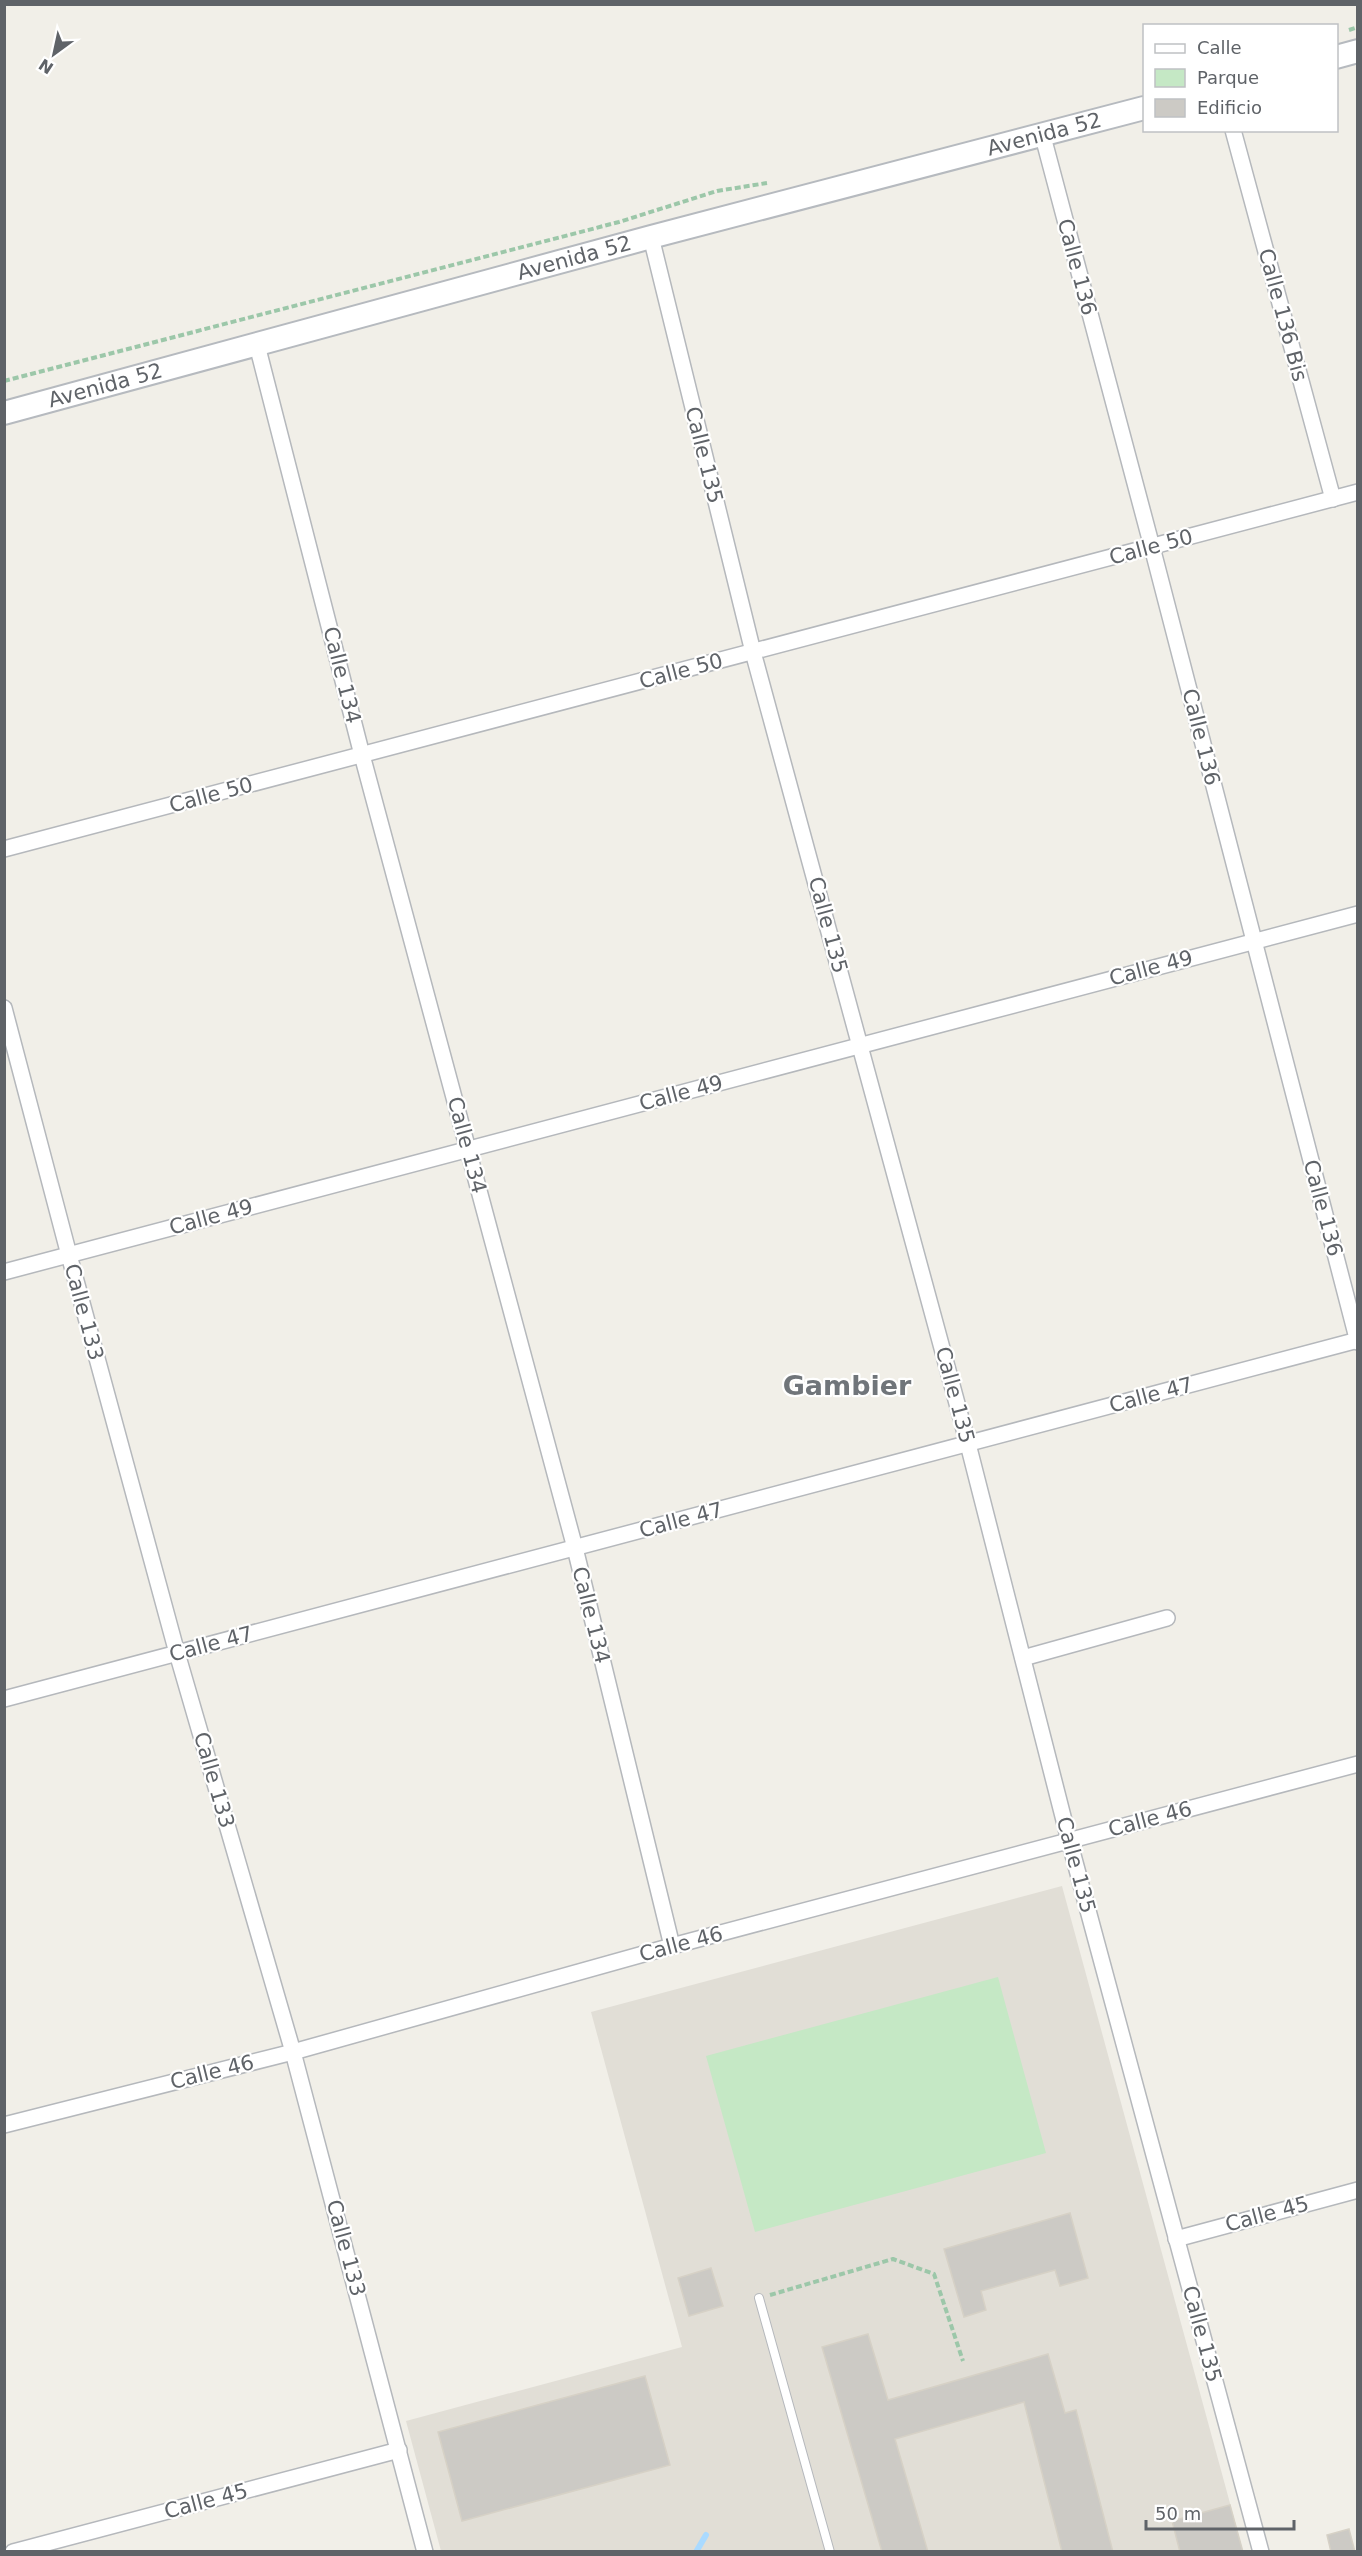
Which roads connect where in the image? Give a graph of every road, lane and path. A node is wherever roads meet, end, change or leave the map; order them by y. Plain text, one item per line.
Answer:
1 (1358, 51) edge
2 (1338, 56) edge
3 (1143, 108) edge
4 (1234, 132) edge
5 (1042, 134) junction
6 (772, 182) dead end
7 (651, 237) junction
8 (257, 345) junction
9 (4, 381) edge
10 (4, 413) edge
11 (1358, 492) edge
12 (1333, 499) junction
13 (1152, 547) junction
14 (753, 652) junction
15 (362, 755) junction
16 (4, 849) edge
17 (1358, 914) edge
18 (1254, 941) junction
19 (4, 1008) edge
20 (861, 1045) junction
21 (468, 1149) junction
22 (69, 1255) junction
23 (4, 1272) edge
24 (1357, 1341) edge
25 (968, 1444) junction
26 (574, 1548) junction
27 (1167, 1618) dead end
28 (177, 1653) junction
29 (1023, 1658) junction
30 (4, 1699) edge
31 (1358, 1764) edge
32 (1069, 1840) junction
33 (672, 1946) junction
34 (293, 2052) junction
35 (4, 2125) edge
36 (1358, 2190) edge
37 (1176, 2239) junction
38 (759, 2298) joint
39 (963, 2361) dead end
40 (399, 2450) junction
41 (13, 2552) edge
42 (425, 2552) edge
43 (830, 2552) edge
44 (1261, 2552) edge

1 - 2 main road
3 - 5 main road, Avenida 52
4 - 12 street, Calle 136 Bis
5 - 7 main road, Avenida 52
5 - 13 street, Calle 136
6 - 9 path
7 - 8 main road, Avenida 52
7 - 14 street, Calle 135
8 - 10 main road, Avenida 52
8 - 15 street, Calle 134
11 - 12 street, Calle 50
12 - 13 street, Calle 50
13 - 14 street, Calle 50
13 - 18 street, Calle 136
14 - 15 street, Calle 50
14 - 20 street, Calle 135
15 - 16 street, Calle 50
15 - 21 street, Calle 134
17 - 18 street, Calle 49
18 - 20 street, Calle 49
18 - 24 street, Calle 136
19 - 22 street, Calle 133
20 - 21 street, Calle 49
20 - 25 street, Calle 135
21 - 22 street, Calle 49
21 - 26 street, Calle 134
22 - 23 street, Calle 49
22 - 28 street, Calle 133
24 - 25 street, Calle 47
25 - 26 street, Calle 47
25 - 29 street, Calle 135
26 - 28 street, Calle 47
26 - 33 street, Calle 134
27 - 29 street
28 - 30 street, Calle 47
28 - 34 street, Calle 133
29 - 32 street, Calle 135
31 - 32 street, Calle 46
32 - 33 street, Calle 46
32 - 37 street, Calle 135
33 - 34 street, Calle 46
34 - 35 street, Calle 46
34 - 40 street, Calle 133
36 - 37 street, Calle 45
37 - 44 street, Calle 135
38 - 39 path
38 - 43 lane
40 - 41 street, Calle 45
40 - 42 street, Calle 133

